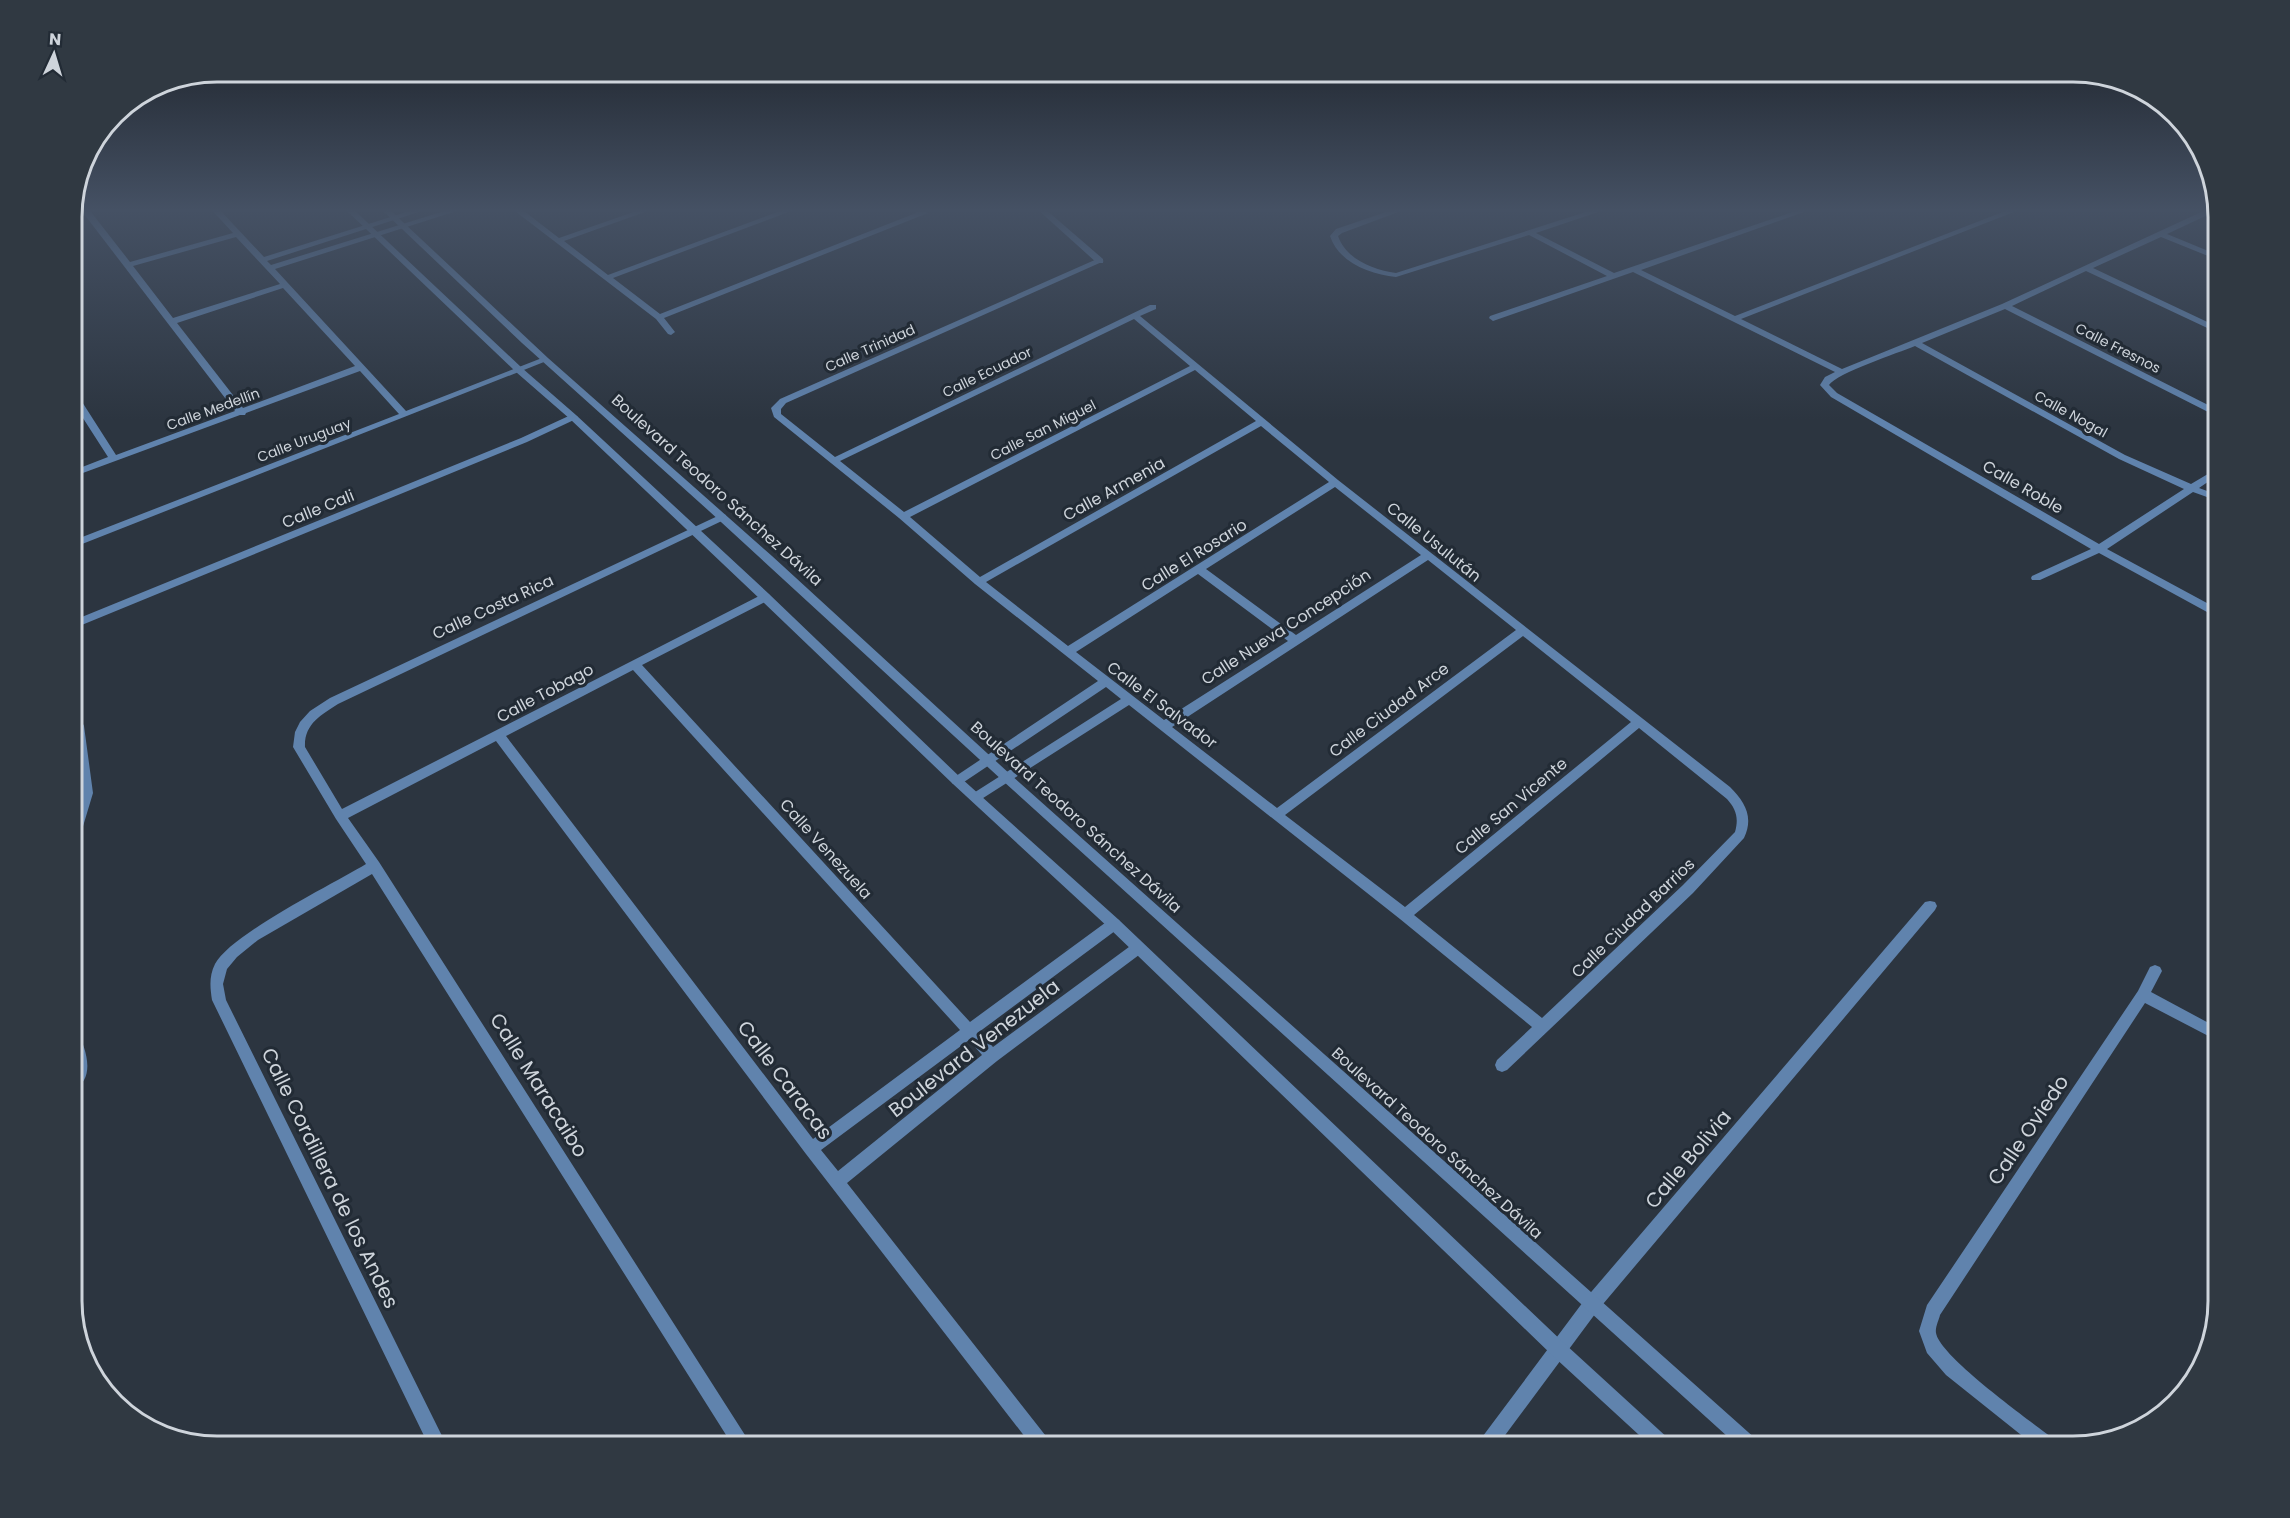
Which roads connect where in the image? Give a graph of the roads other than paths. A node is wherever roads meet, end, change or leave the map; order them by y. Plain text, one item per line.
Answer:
1 (138, 279) edge
2 (279, 279) edge
3 (424, 279) edge
4 (459, 279) edge
5 (607, 279) edge
6 (756, 279) edge
7 (1060, 279) edge
8 (1609, 279) edge
9 (1653, 279) edge
10 (1837, 279) edge
11 (2063, 279) edge
12 (2109, 279) edge
13 (284, 285) junction
14 (2005, 306) junction
15 (1153, 307) dead end
16 (1135, 315) junction
17 (659, 317) junction
18 (1492, 318) dead end
19 (1734, 319) junction
20 (171, 322) junction
21 (2208, 325) edge
22 (671, 332) dead end
23 (1916, 344) junction
24 (545, 360) junction
25 (362, 367) junction
26 (1194, 368) junction
27 (519, 370) junction
28 (1842, 372) junction
29 (783, 401) joint
30 (2208, 409) edge
31 (83, 411) edge
32 (242, 413) junction
33 (405, 415) junction
34 (573, 417) junction
35 (1263, 421) junction
36 (114, 459) junction
37 (833, 461) junction
38 (83, 470) edge
39 (2208, 477) edge
40 (1335, 482) junction
41 (2191, 488) junction
42 (2208, 494) edge
43 (722, 516) junction
44 (903, 516) junction
45 (692, 531) junction
46 (83, 541) edge
47 (2099, 549) junction
48 (1427, 556) junction
49 (1200, 570) junction
50 (2036, 578) dead end
51 (979, 582) junction
52 (765, 597) junction
53 (2208, 609) edge
54 (83, 620) edge
55 (1522, 631) junction
56 (1295, 640) junction
57 (1067, 652) junction
58 (635, 665) junction
59 (1105, 682) junction
60 (1128, 700) junction
61 (1638, 722) junction
62 (1164, 726) junction
63 (499, 736) junction
64 (299, 747) joint
65 (989, 760) junction
66 (83, 763) edge
67 (1006, 778) junction
68 (957, 781) junction
69 (1719, 785) joint
70 (976, 797) junction
71 (83, 806) edge
72 (1276, 815) junction
73 (340, 816) junction
74 (374, 866) junction
75 (1930, 906) dead end
76 (1405, 915) junction
77 (1114, 924) junction
78 (1138, 948) junction
79 (2155, 971) dead end
80 (2143, 995) junction
81 (1543, 1027) junction
82 (970, 1030) junction
83 (2208, 1030) edge
84 (992, 1056) junction
85 (1502, 1065) dead end
86 (811, 1149) junction
87 (837, 1181) junction
88 (1592, 1304) junction
89 (1559, 1350) junction
90 (433, 1436) edge
91 (737, 1436) edge
92 (1036, 1436) edge
93 (1494, 1436) edge
94 (1653, 1436) edge
95 (1740, 1436) edge
96 (2036, 1436) edge

1 - 20 street
2 - 13 street
3 - 27 street
4 - 24 street, Boulevard Teodoro Sánchez Dávila
5 - 17 street
6 - 17 street
7 - 29 street, Calle Trinidad
8 - 18 street
9 - 19 street
10 - 19 street
11 - 14 street
12 - 21 street
13 - 20 street
13 - 25 street
14 - 23 street
14 - 30 street, Calle Fresnos
15 - 16 street, Calle Ecuador
16 - 26 street, Calle Usulután
16 - 37 street, Calle Ecuador
17 - 22 street
19 - 28 street
20 - 32 street
23 - 28 street
23 - 41 street, Calle Nogal
24 - 27 street, Calle Uruguay
24 - 43 street, Boulevard Teodoro Sánchez Dávila
25 - 32 street, Calle Medellín
25 - 33 street
26 - 35 street, Calle Usulután
26 - 44 street, Calle San Miguel
27 - 33 street, Calle Uruguay
27 - 34 street
28 - 47 street, Calle Roble
29 - 37 street, Calle El Salvador
31 - 36 street
32 - 36 street, Calle Medellín
33 - 46 street, Calle Uruguay
34 - 45 street
34 - 54 street, Calle Cali
35 - 40 street, Calle Usulután
35 - 51 street, Calle Armenia
36 - 38 street, Calle Medellín
37 - 44 street, Calle El Salvador
39 - 41 street
40 - 48 street, Calle Usulután
40 - 49 street, Calle El Rosario
41 - 42 street, Calle Nogal
41 - 47 street
43 - 45 street, Calle Costa Rica
43 - 65 street, Boulevard Teodoro Sánchez Dávila
44 - 51 street, Calle El Salvador
45 - 52 street
45 - 64 street, Calle Costa Rica
47 - 50 street
47 - 53 street, Calle Roble
48 - 55 street, Calle Usulután
48 - 56 street, Calle Nueva Concepción
49 - 56 street
49 - 57 street, Calle El Rosario
51 - 57 street, Calle El Salvador
52 - 58 street, Calle Tobago
52 - 68 street
55 - 61 street, Calle Usulután
55 - 72 street, Calle Ciudad Arce
56 - 62 street, Calle Nueva Concepción
57 - 59 street, Calle El Salvador
58 - 63 street, Calle Tobago
58 - 82 street, Calle Venezuela
59 - 60 street, Calle El Salvador
59 - 65 street
60 - 62 street, Calle El Salvador
60 - 67 street
61 - 69 street, Calle Usulután
61 - 76 street, Calle San Vicente
62 - 72 street, Calle El Salvador
63 - 73 street, Calle Tobago
63 - 86 street, Calle Caracas
64 - 73 street, Calle Maracaibo
65 - 67 street, Boulevard Teodoro Sánchez Dávila
65 - 68 street
66 - 71 street
67 - 70 street
67 - 88 street, Boulevard Teodoro Sánchez Dávila
68 - 70 street
69 - 81 street, Calle Ciudad Barrios
70 - 77 street
72 - 76 street, Calle El Salvador
73 - 74 street, Calle Maracaibo
74 - 90 street, Calle Cordillera de los Andes
74 - 91 street, Calle Maracaibo
75 - 88 street, Calle Bolivia
76 - 81 street, Calle El Salvador
77 - 78 street
77 - 82 street, Boulevard Venezuela
78 - 84 street, Boulevard Venezuela
78 - 89 street
79 - 80 street, Calle Oviedo
80 - 83 street
80 - 96 street, Calle Oviedo
81 - 85 street, Calle Ciudad Barrios
82 - 84 street, Calle Venezuela
82 - 86 street, Boulevard Venezuela
84 - 87 street, Boulevard Venezuela
86 - 87 street, Calle Caracas
87 - 92 street, Calle Caracas
88 - 89 street, Calle Bolivia
88 - 95 street, Boulevard Teodoro Sánchez Dávila
89 - 93 street, Calle Bolivia
89 - 94 street

